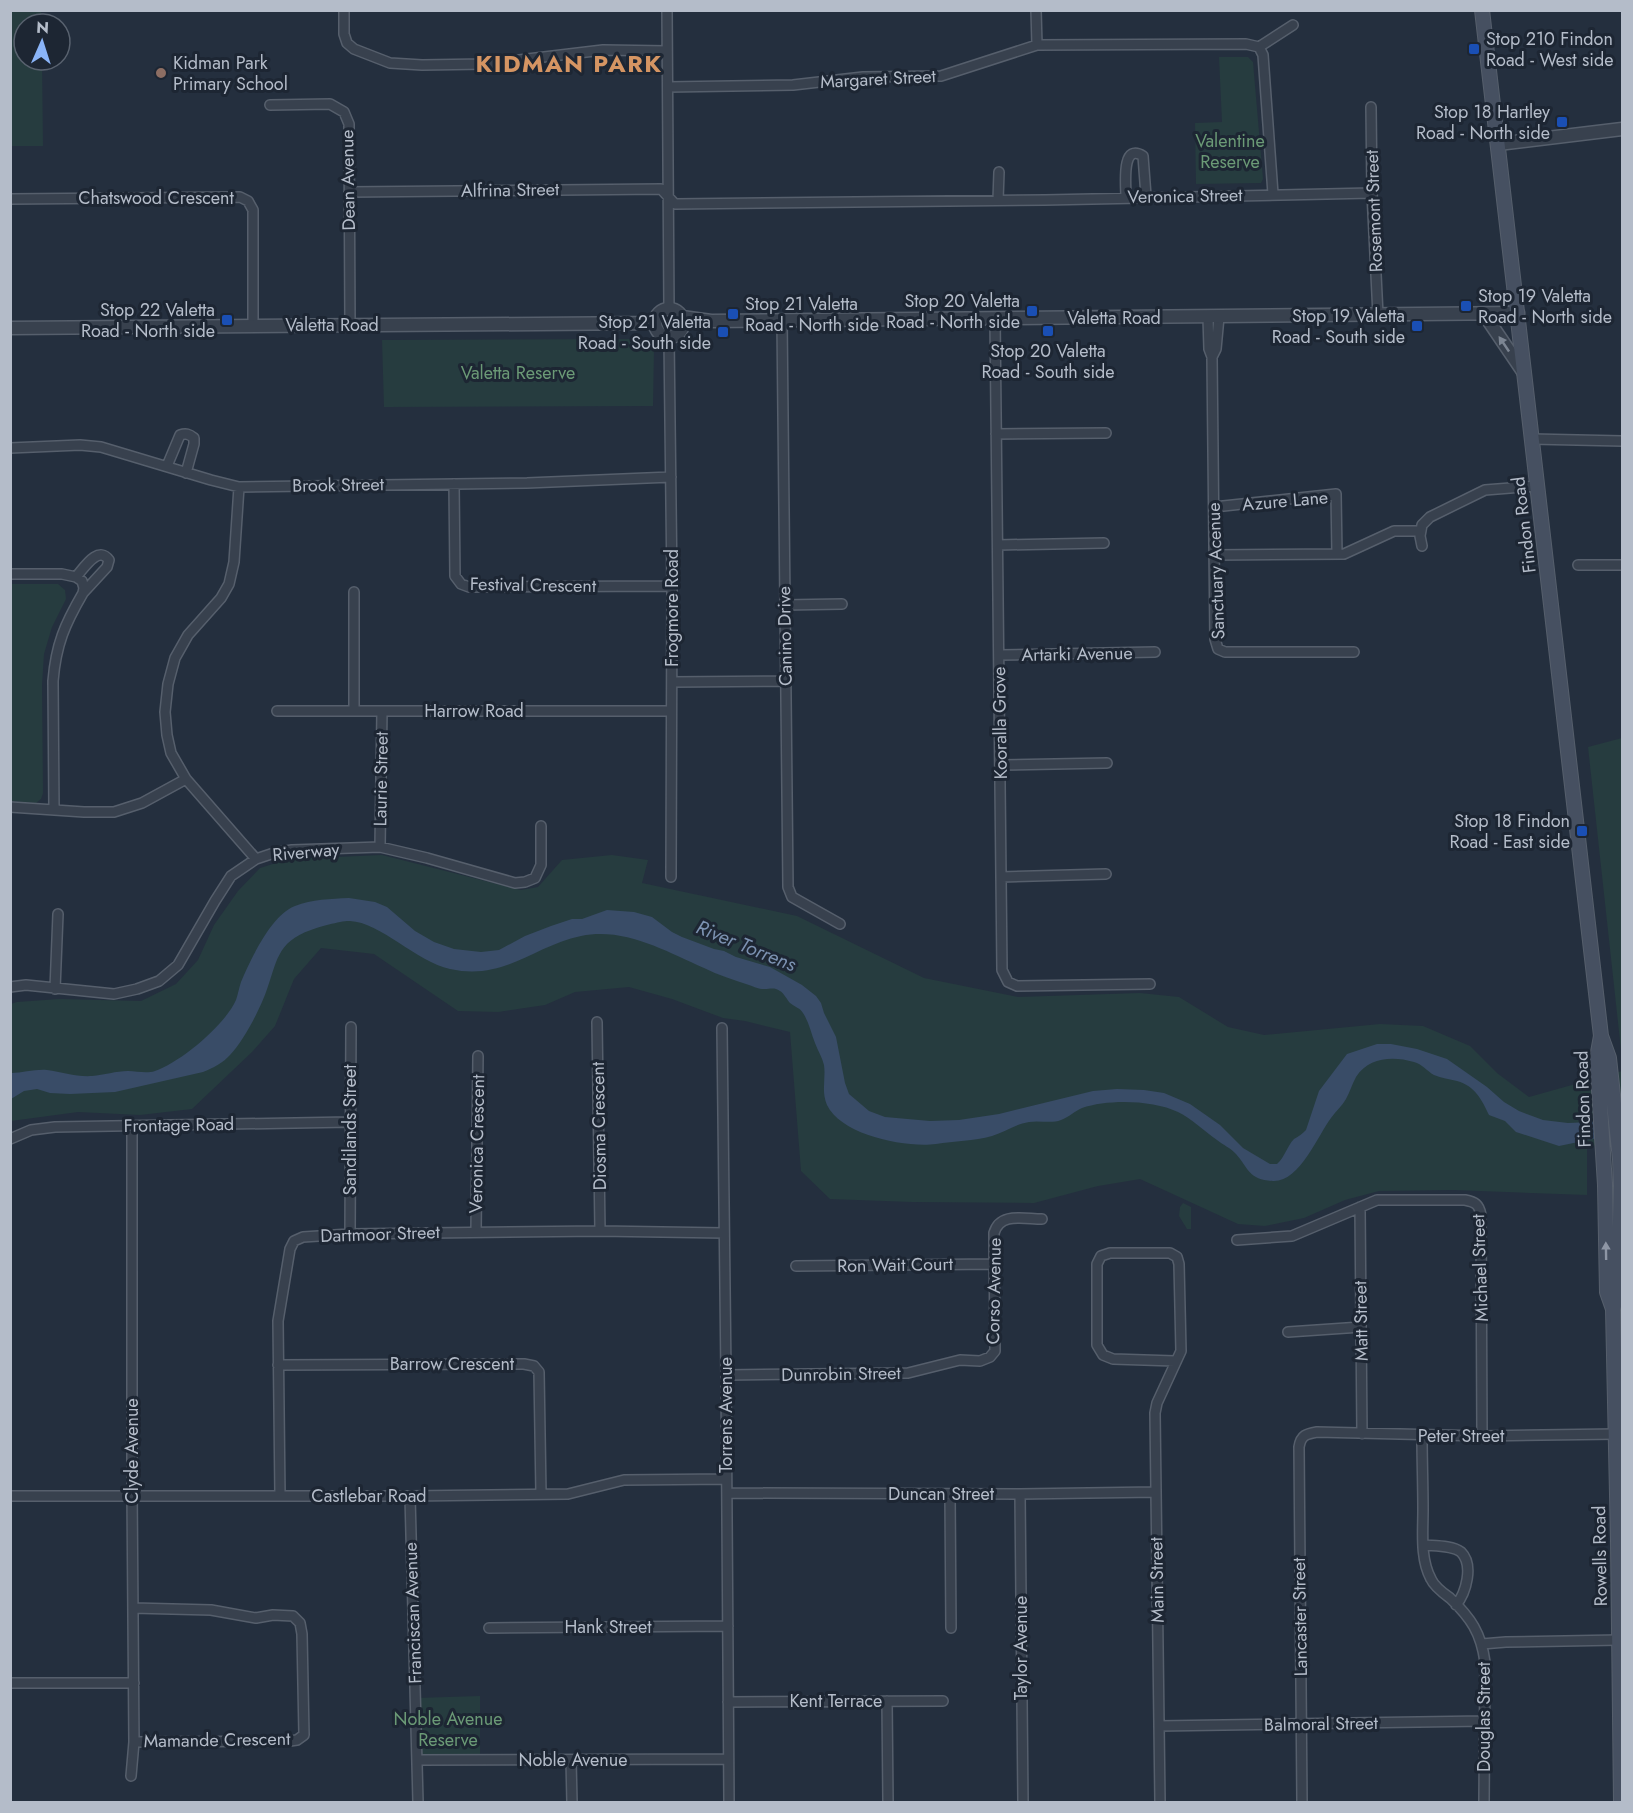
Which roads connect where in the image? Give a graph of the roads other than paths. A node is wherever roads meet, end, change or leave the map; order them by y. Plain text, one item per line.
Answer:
1 (344, 10) edge
2 (667, 10) edge
3 (1036, 10) edge
4 (1482, 10) edge
5 (1293, 25) dead end
6 (1037, 45) junction
7 (1259, 47) junction
8 (668, 51) junction
9 (668, 87) junction
10 (270, 105) dead end
11 (1371, 107) dead end
12 (1623, 129) edge
13 (1498, 144) junction
14 (999, 172) dead end
15 (349, 192) junction
16 (1372, 193) junction
17 (1273, 194) junction
18 (1146, 196) junction
19 (668, 197) junction
20 (1126, 197) junction
21 (10, 199) edge
22 (998, 200) junction
23 (669, 309) junction
24 (1518, 313) junction
25 (1484, 314) junction
26 (1378, 315) junction
27 (1213, 317) junction
28 (995, 319) junction
29 (782, 320) junction
30 (683, 322) junction
31 (654, 323) junction
32 (350, 325) junction
33 (253, 326) junction
34 (10, 328) edge
35 (669, 338) junction
36 (1524, 374) junction
37 (1106, 433) dead end
38 (996, 434) junction
39 (1532, 439) junction
40 (1623, 441) edge
41 (10, 448) edge
42 (166, 466) junction
43 (186, 472) junction
44 (671, 477) junction
45 (454, 484) junction
46 (1537, 486) junction
47 (239, 487) junction
48 (1214, 507) junction
49 (1421, 531) junction
50 (1104, 543) dead end
51 (998, 545) junction
52 (1422, 546) dead end
53 (1337, 554) junction
54 (1215, 555) junction
55 (1578, 565) dead end
56 (1623, 565) edge
57 (10, 574) edge
58 (76, 577) junction
59 (672, 586) junction
60 (354, 592) dead end
61 (83, 593) junction
62 (842, 604) dead end
63 (784, 605) junction
64 (1155, 652) dead end
65 (1354, 652) dead end
66 (999, 655) junction
67 (786, 681) junction
68 (672, 682) junction
69 (277, 711) dead end
70 (354, 711) junction
71 (382, 711) junction
72 (672, 711) junction
73 (1107, 763) dead end
74 (1000, 765) junction
75 (186, 779) junction
76 (10, 807) edge
77 (54, 809) junction
78 (541, 826) dead end
79 (380, 847) junction
80 (256, 859) junction
81 (1106, 874) dead end
82 (671, 877) dead end
83 (1001, 877) junction
84 (58, 914) dead end
85 (840, 924) dead end
86 (1150, 984) dead end
87 (10, 987) edge
88 (55, 989) junction
89 (597, 1022) dead end
90 (351, 1027) dead end
91 (722, 1028) dead end
92 (478, 1056) dead end
93 (1605, 1083) junction
94 (350, 1122) junction
95 (132, 1126) junction
96 (10, 1139) edge
97 (1620, 1159) joint
98 (1603, 1160) joint
99 (1359, 1207) junction
100 (1042, 1219) dead end
101 (600, 1231) junction
102 (476, 1232) junction
103 (724, 1233) junction
104 (350, 1234) junction
105 (1237, 1240) dead end
106 (994, 1264) junction
107 (796, 1266) dead end
108 (1618, 1309) edge
109 (1361, 1328) junction
110 (1288, 1332) dead end
111 (990, 1357) joint
112 (1175, 1361) junction
113 (278, 1365) junction
114 (726, 1375) junction
115 (1306, 1434) joint
116 (1362, 1434) junction
117 (1616, 1434) junction
118 (1422, 1436) junction
119 (1482, 1436) junction
120 (726, 1479) junction
121 (1156, 1492) junction
122 (727, 1493) junction
123 (541, 1494) junction
124 (950, 1494) junction
125 (1020, 1494) junction
126 (10, 1496) edge
127 (280, 1496) junction
128 (410, 1496) junction
129 (132, 1497) junction
130 (1620, 1541) edge
131 (1424, 1545) junction
132 (1456, 1605) junction
133 (133, 1608) junction
134 (728, 1626) junction
135 (489, 1628) dead end
136 (951, 1628) dead end
137 (1619, 1640) junction
138 (1482, 1644) junction
139 (1621, 1682) edge
140 (10, 1683) edge
141 (134, 1683) junction
142 (887, 1701) junction
143 (943, 1701) dead end
144 (728, 1702) junction
145 (1484, 1721) junction
146 (1301, 1724) junction
147 (1159, 1726) junction
148 (134, 1742) junction
149 (728, 1759) junction
150 (418, 1760) junction
151 (571, 1760) junction
152 (131, 1776) dead end
153 (418, 1803) edge
154 (572, 1803) edge
155 (729, 1803) edge
156 (888, 1803) edge
157 (1023, 1803) edge
158 (1160, 1803) edge
159 (1302, 1803) edge
160 (1484, 1803) edge
161 (1621, 1803) edge

1 - 8 street
2 - 8 street
3 - 6 street
4 - 13 main road, Findon Road
5 - 7 street
6 - 7 street, Margaret Street
6 - 9 street, Margaret Street
7 - 17 street
8 - 9 street
9 - 19 street
10 - 15 street, Dean Avenue
11 - 16 street, Rosemont Street
12 - 13 street
13 - 24 main road, Findon Road
14 - 22 street
15 - 19 street, Alfrina Street
15 - 32 street, Dean Avenue
16 - 17 street, Veronica Street
16 - 26 street, Rosemont Street
17 - 18 street, Veronica Street
18 - 20 street, Veronica Street
18 - 20 street
19 - 22 street, Veronica Street
19 - 23 street
20 - 22 street, Veronica Street
21 - 33 street, Chatswood Crescent
23 - 30 street
23 - 31 street
24 - 25 street, Valetta Road
24 - 36 main road, Findon Road
25 - 26 street, Valetta Road
36 -> 25 street
26 - 27 street, Valetta Road
27 - 28 street, Valetta Road
27 - 48 street, Sanctuary Acenue
28 - 29 street, Valetta Road
28 - 38 street, Kooralla Grove
29 - 30 street, Valetta Road
29 - 63 street, Canino Drive
30 - 35 street
31 - 32 street, Valetta Road
31 - 35 street
32 - 33 street, Valetta Road
33 - 34 street, Valetta Road
35 - 44 street, Frogmore Road
36 - 39 main road, Findon Road
37 - 38 street
38 - 51 street, Kooralla Grove
39 - 40 street
39 - 46 main road, Findon Road
41 - 42 street, Brook Street
42 - 43 street, Brook Street
42 - 43 street
43 - 47 street, Brook Street
44 - 45 street, Brook Street
44 - 59 street, Frogmore Road
45 - 47 street, Brook Street
45 - 59 street, Festival Crescent
46 - 49 street
46 - 93 main road, Findon Road
47 - 75 street
48 - 53 street, Azure Lane
48 - 54 street, Sanctuary Acenue
49 - 52 street
49 - 53 street
50 - 51 street
51 - 66 street, Kooralla Grove
53 - 54 street
54 - 65 street, Sanctuary Acenue
55 - 56 street
57 - 58 street
58 - 61 street
58 - 61 street
59 - 68 street, Frogmore Road
60 - 70 street, Laurie Street
61 - 77 street
62 - 63 street
63 - 67 street, Canino Drive
64 - 66 street, Artarki Avenue
66 - 74 street, Kooralla Grove
67 - 68 street
67 - 85 street, Canino Drive
68 - 72 street, Frogmore Road
69 - 70 street, Harrow Road
70 - 71 street, Harrow Road
71 - 72 street, Harrow Road
71 - 79 street, Laurie Street
72 - 82 street, Frogmore Road
73 - 74 street
74 - 83 street, Kooralla Grove
75 - 77 street
75 - 80 street
76 - 77 street
78 - 79 street, Riverway
79 - 80 street, Riverway
80 - 88 street, Riverway
81 - 83 street
83 - 86 street, Kooralla Grove
84 - 88 street
87 - 88 street, Riverway
89 - 101 street, Diosma Crescent
90 - 94 street, Sandilands Street
91 - 103 street, Torrens Avenue
92 - 102 street, Veronica Crescent
93 - 97 main road, Findon Road
93 - 98 main road, Findon Road
94 - 95 street, Frontage Road
94 - 104 street, Sandilands Street
95 - 96 street, Frontage Road
95 - 129 street, Clyde Avenue
97 - 108 main road, Rowells Road
108 -> 98 main road, Rowells Road
99 - 105 street, Michael Street
99 - 109 street, Matt Street
99 - 119 street, Michael Street
100 - 106 street, Corso Avenue
101 - 102 street, Dartmoor Street
101 - 103 street, Dartmoor Street
102 - 104 street, Dartmoor Street
103 - 114 street, Torrens Avenue
104 - 113 street, Dartmoor Street
106 - 107 street, Ron Wait Court
106 - 111 street, Corso Avenue
108 - 117 main road, Rowells Road
109 - 110 street
109 - 116 street, Matt Street
111 - 114 street, Dunrobin Street
112 - 112 street, Main Street
112 - 121 street, Main Street
113 - 123 street, Barrow Crescent
113 - 127 street, Dartmoor Street
114 - 120 street, Torrens Avenue
115 - 116 street, Peter Street
115 - 146 street, Lancaster Street
116 - 118 street, Peter Street
117 - 119 street, Peter Street
117 - 130 main road, Rowells Road
118 - 119 street, Peter Street
118 - 131 street, Douglas Street
120 - 122 street, Torrens Avenue
120 - 123 street, Castlebar Road
121 - 125 street, Duncan Street
121 - 147 street, Main Street
122 - 124 street, Duncan Street
122 - 134 street, Torrens Avenue
123 - 128 street, Castlebar Road
124 - 125 street, Duncan Street
124 - 136 street
125 - 157 street, Taylor Avenue
126 - 129 street, Castlebar Road
127 - 128 street, Castlebar Road
127 - 129 street, Castlebar Road
128 - 150 street, Franciscan Avenue
129 - 133 street, Clyde Avenue
130 - 137 main road, Rowells Road
131 - 132 street, Douglas Street
131 - 132 street
132 - 138 street, Douglas Street
133 - 141 street, Clyde Avenue
133 - 148 street, Mamande Crescent
134 - 135 street, Hank Street
134 - 144 street, Torrens Avenue
137 - 138 street
137 - 139 main road, Rowells Road
138 - 145 street, Douglas Street
139 - 161 main road, Rowells Road
140 - 141 street
141 - 148 street, Clyde Avenue
142 - 143 street, Kent Terrace
142 - 144 street, Kent Terrace
142 - 156 street
144 - 149 street, Torrens Avenue
145 - 146 street, Balmoral Street
145 - 160 street, Douglas Street
146 - 147 street, Balmoral Street
146 - 159 street, Lancaster Street
147 - 158 street, Main Street
148 - 152 street, Clyde Avenue
149 - 151 street, Noble Avenue
149 - 155 street, Torrens Avenue
150 - 151 street, Noble Avenue
150 - 153 street, Franciscan Avenue
151 - 154 street

